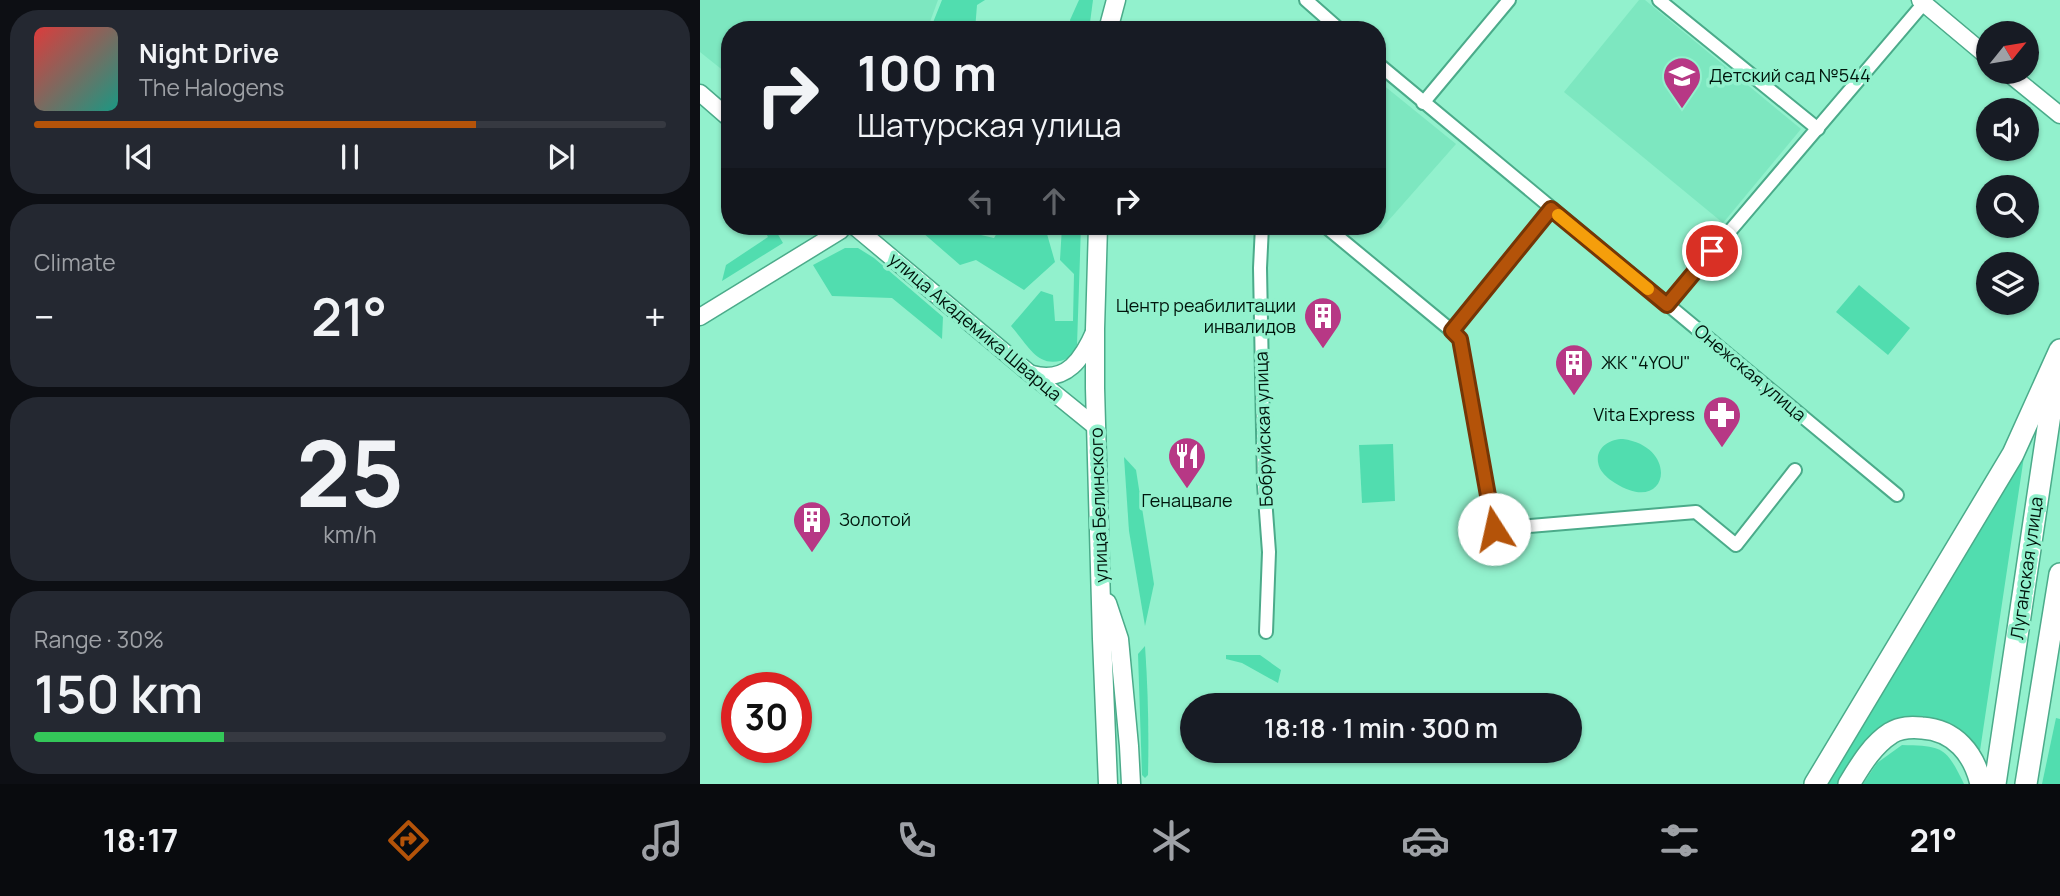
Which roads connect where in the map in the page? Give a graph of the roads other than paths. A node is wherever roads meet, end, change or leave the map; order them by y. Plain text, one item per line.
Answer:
1 (1116, 0) edge
2 (1306, 0) edge
3 (1509, 0) edge
4 (1658, 0) edge
5 (1922, 2) edge
6 (1110, 21) edge
7 (1330, 21) edge
8 (1976, 47) edge
9 (1386, 71) edge
10 (2022, 84) edge
11 (700, 93) edge
12 (1423, 103) junction
13 (721, 111) edge
14 (2060, 115) edge
15 (1818, 129) junction
16 (1551, 209) junction
17 (833, 235) edge
18 (865, 235) edge
19 (1098, 235) edge
20 (1262, 235) edge
21 (1336, 235) edge
22 (1667, 305) junction
23 (700, 317) edge
24 (1095, 330) junction
25 (1452, 331) junction
26 (2060, 351) edge
27 (1027, 371) junction
28 (1096, 427) junction
29 (1795, 470) dead end
30 (1897, 495) dead end
31 (2060, 574) edge
32 (1102, 589) junction
33 (1266, 632) dead end
34 (1108, 784) edge
35 (1131, 784) edge
36 (1815, 784) edge
37 (1849, 784) edge
38 (1981, 784) edge
39 (1995, 784) edge
40 (2026, 784) edge

1 - 6 main road
2 - 7 street
3 - 12 street
4 - 15 street
5 - 8 street
5 - 15 street
9 - 12 street, Онежская улица
10 - 14 street
11 - 13 street
12 - 16 street, Онежская улица
15 - 22 street
16 - 22 street, Онежская улица
16 - 25 street
17 - 23 street
18 - 27 street, улица Академика Шварца
19 - 24 main road, улица Белинского
20 - 33 street, Бобруйская улица
21 - 25 street
22 - 30 street, Онежская улица
24 - 27 street
24 - 28 main road, улица Белинского
25 - 29 street
26 - 36 main road
26 - 39 main road, Луганская улица
27 - 28 street, улица Академика Шварца
28 - 32 main road, улица Белинского
31 - 40 main road, Луганская улица
32 - 34 main road, улица Белинского
32 - 35 main road
37 - 38 main road

